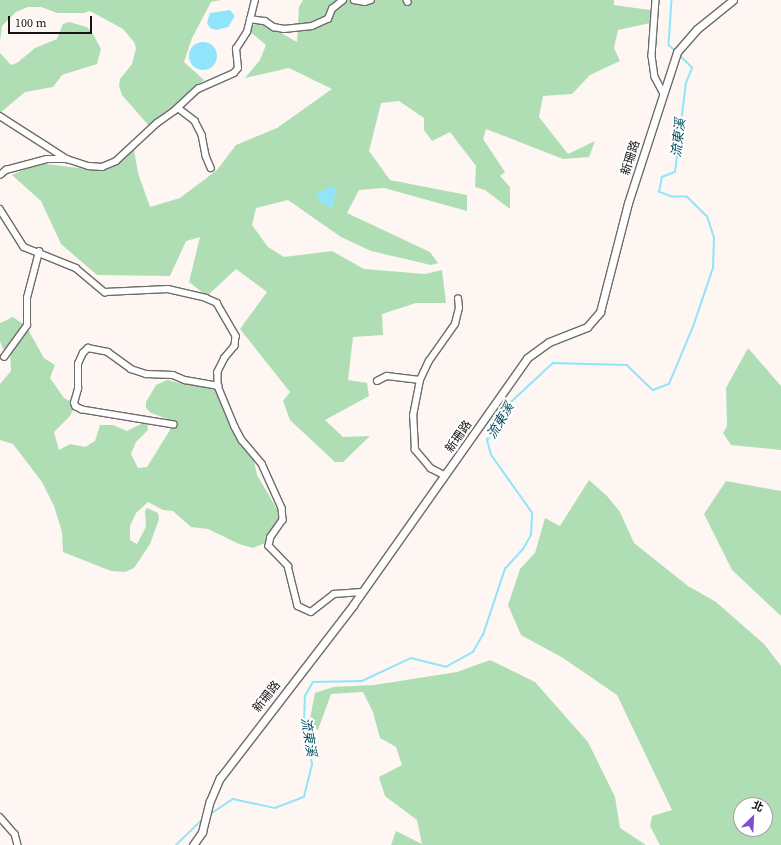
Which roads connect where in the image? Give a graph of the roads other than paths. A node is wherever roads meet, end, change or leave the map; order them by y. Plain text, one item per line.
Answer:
1 (255, 0) edge
2 (343, 0) edge
3 (354, 0) edge
4 (371, 0) edge
5 (656, 0) edge
6 (733, 0) edge
7 (250, 19) junction
8 (663, 92) junction
9 (178, 108) junction
10 (0, 116) edge
11 (67, 159) junction
12 (212, 168) dead end
13 (0, 175) edge
14 (0, 209) edge
15 (39, 252) junction
16 (458, 299) dead end
17 (4, 357) dead end
18 (420, 380) junction
19 (377, 381) dead end
20 (218, 386) junction
21 (174, 425) dead end
22 (445, 476) junction
23 (362, 592) junction
24 (0, 816) edge
25 (18, 845) edge
26 (193, 845) edge

1 - 7 street
2 - 7 street
3 - 4 street
5 - 8 street
6 - 8 street, 新珊路
7 - 9 street
8 - 22 street, 新珊路
9 - 11 street
9 - 12 street
10 - 11 street
11 - 13 street
14 - 15 street
15 - 17 street
15 - 20 street
16 - 18 street
18 - 19 street
18 - 22 street
20 - 21 street
20 - 23 street
22 - 23 street, 新珊路
23 - 26 street, 新珊路
24 - 25 street

